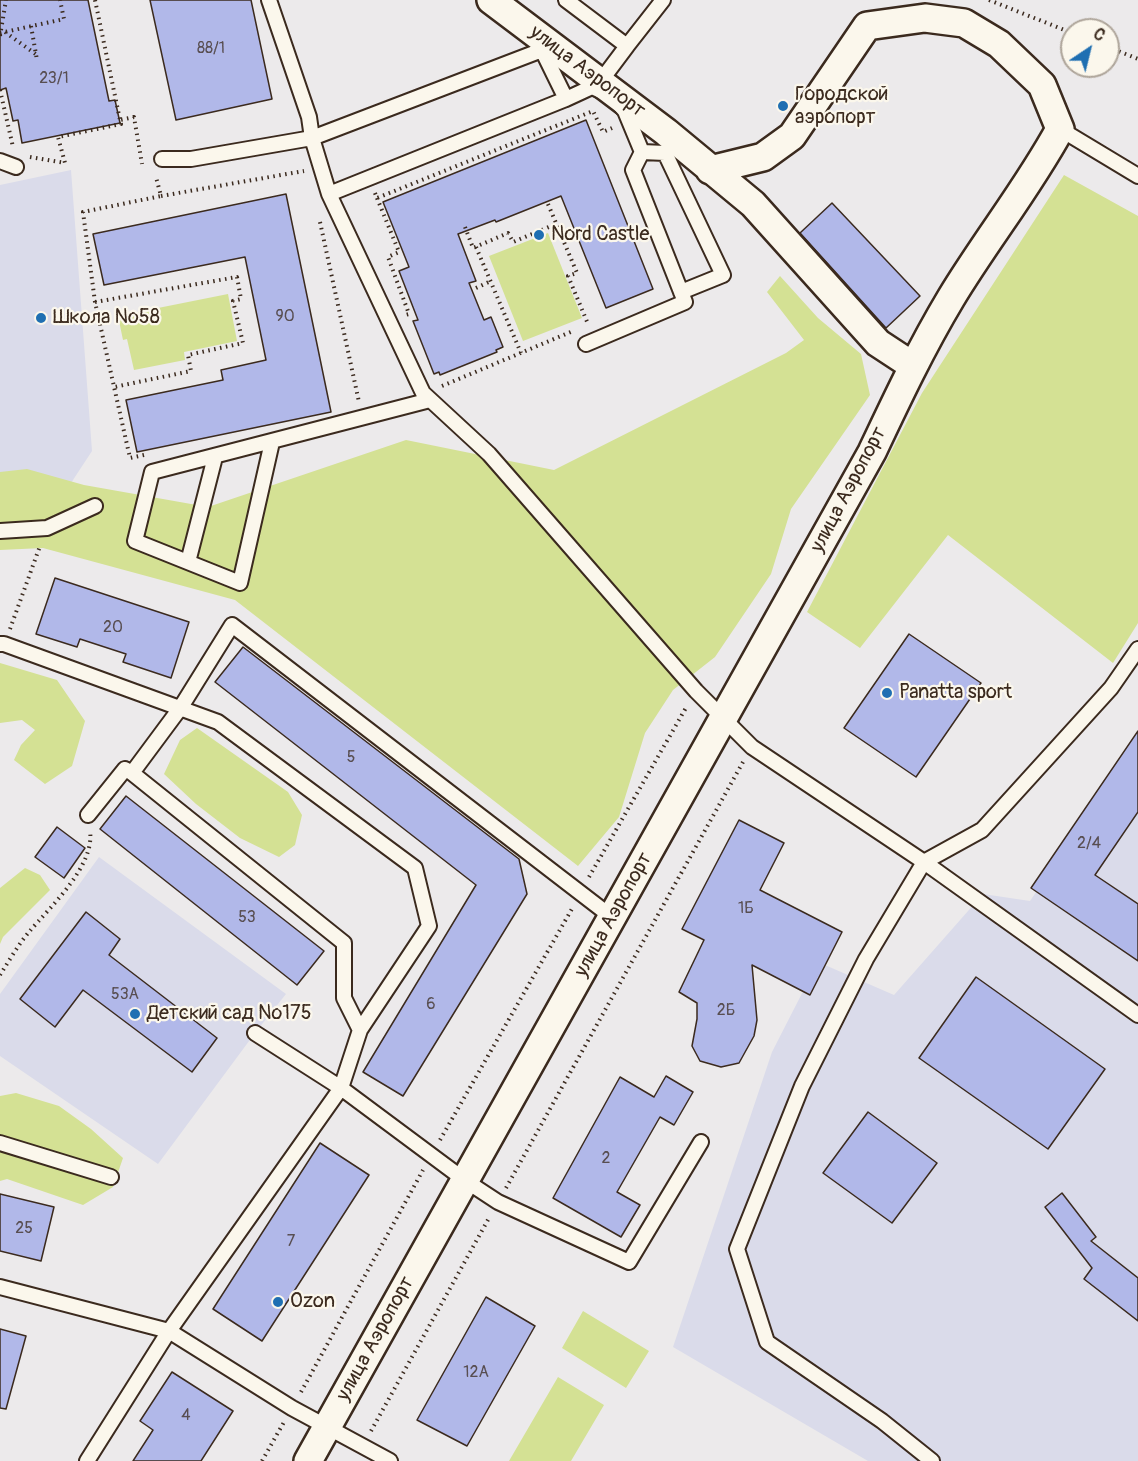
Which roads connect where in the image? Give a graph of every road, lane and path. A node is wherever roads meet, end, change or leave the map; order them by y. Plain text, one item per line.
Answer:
1 (6, 0) edge
2 (60, 0) edge
3 (95, 0) edge
4 (269, 0) edge
5 (491, 0) edge
6 (566, 0) edge
7 (663, 0) edge
8 (988, 0) edge
9 (31, 26) junction
10 (1060, 28) edge
11 (1, 33) edge
12 (627, 46) junction
13 (1120, 52) edge
14 (1138, 59) edge
15 (600, 82) junction
16 (0, 90) edge
17 (566, 99) junction
18 (120, 120) junction
19 (616, 126) dead end
20 (1060, 129) junction
21 (312, 138) junction
22 (642, 152) junction
23 (4, 156) edge
24 (162, 159) dead end
25 (20, 161) joint
26 (142, 164) dead end
27 (309, 170) dead end
28 (710, 170) junction
29 (156, 173) dead end
30 (1138, 176) edge
31 (372, 187) dead end
32 (330, 194) junction
33 (161, 196) junction
34 (377, 198) junction
35 (548, 204) dead end
36 (320, 220) dead end
37 (556, 224) junction
38 (465, 227) dead end
39 (476, 247) junction
40 (491, 281) junction
41 (476, 288) dead end
42 (681, 292) junction
43 (95, 302) junction
44 (403, 316) dead end
45 (599, 320) dead end
46 (589, 324) junction
47 (586, 344) dead end
48 (521, 353) junction
49 (913, 366) junction
50 (114, 387) junction
51 (421, 388) junction
52 (430, 400) junction
53 (359, 406) dead end
54 (272, 442) junction
55 (154, 453) dead end
56 (215, 457) junction
57 (94, 507) dead end
58 (46, 528) junction
59 (0, 531) edge
60 (188, 562) junction
61 (2, 644) edge
62 (1138, 649) edge
63 (696, 691) junction
64 (181, 707) junction
65 (723, 720) junction
66 (752, 747) junction
67 (132, 773) junction
68 (88, 815) joint
69 (924, 862) junction
70 (580, 892) junction
71 (613, 918) junction
72 (0, 975) edge
73 (1138, 1015) edge
74 (360, 1029) junction
75 (255, 1033) dead end
76 (341, 1088) junction
77 (701, 1142) dead end
78 (0, 1143) edge
79 (432, 1155) junction
80 (111, 1177) dead end
81 (466, 1180) junction
82 (498, 1202) junction
83 (0, 1287) edge
84 (169, 1331) junction
85 (292, 1408) junction
86 (327, 1428) junction
87 (362, 1447) junction
88 (87, 1461) edge
89 (262, 1461) edge
90 (308, 1461) edge
91 (390, 1461) edge
92 (932, 1461) edge

1 - 11 path
2 - 9 path
3 - 18 path
4 - 21 lane
5 - 15 street, улица Аэропорт
6 - 12 lane
7 - 12 lane
8 - 10 path
9 - 11 path
9 - 11 path
12 - 15 lane
13 - 14 path
15 - 28 street, улица Аэропорт
16 - 23 path
17 - 21 lane
17 - 22 lane
17 - 32 lane
18 - 25 path
18 - 26 path
19 - 34 path
20 - 28 street
20 - 30 lane
20 - 49 street, улица Аэропорт
21 - 24 lane
21 - 32 lane
22 - 42 lane
22 - 42 lane
23 - 25 lane
27 - 33 path
28 - 49 street, улица Аэропорт
29 - 33 path
31 - 34 path
32 - 51 lane
33 - 43 path
34 - 44 path
35 - 37 path
36 - 53 path
37 - 39 path
37 - 46 path
38 - 39 path
39 - 40 path
40 - 41 path
40 - 48 path
42 - 47 lane
43 - 50 path
43 - 50 path
45 - 46 path
46 - 48 path
48 - 51 path
49 - 65 street, улица Аэропорт
50 - 55 path
51 - 52 lane
52 - 54 lane
52 - 63 lane
54 - 56 lane
54 - 60 lane
56 - 60 lane
56 - 60 lane
57 - 58 lane
58 - 59 lane
58 - 61 path
61 - 64 lane
62 - 69 lane
63 - 65 lane
63 - 70 path
64 - 67 lane
64 - 70 lane
64 - 74 lane
65 - 66 lane
65 - 71 street, улица Аэропорт
66 - 69 lane
66 - 82 path
67 - 68 lane
67 - 74 lane
68 - 72 path
69 - 73 lane
69 - 92 lane
70 - 71 lane
70 - 79 path
71 - 81 street, улица Аэропорт
74 - 76 lane
75 - 76 lane
76 - 79 lane
76 - 84 lane
77 - 82 lane
78 - 80 lane
79 - 81 lane
79 - 85 path
81 - 82 lane
81 - 86 street, улица Аэропорт
82 - 87 path
83 - 84 lane
84 - 85 lane
84 - 88 lane
85 - 86 lane
85 - 89 path
86 - 87 lane
86 - 90 street, улица Аэропорт
87 - 91 lane

